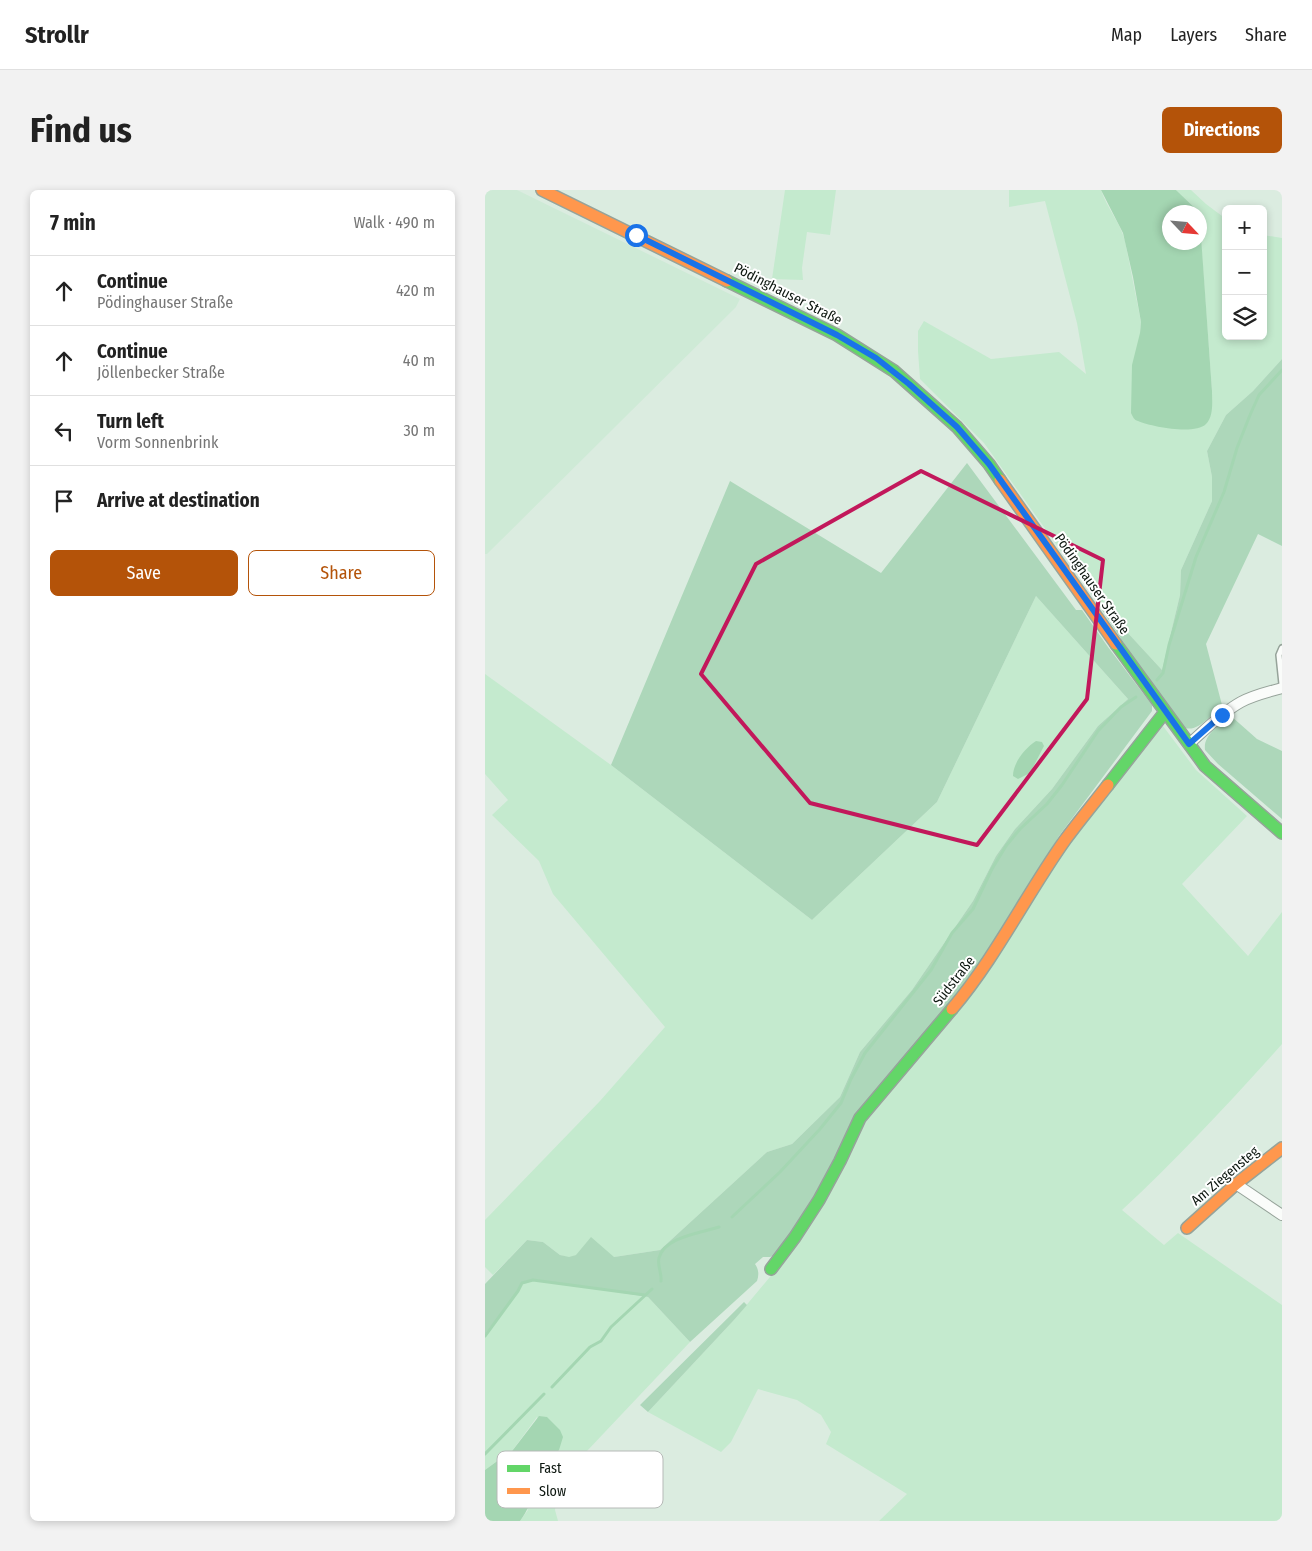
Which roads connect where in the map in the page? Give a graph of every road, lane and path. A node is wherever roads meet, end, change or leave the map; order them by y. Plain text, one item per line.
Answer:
1 (542, 190) edge
2 (1282, 648) edge
3 (1282, 684) edge
4 (1282, 688) edge
5 (1165, 712) junction
6 (1189, 744) junction
7 (1282, 833) edge
8 (1282, 1148) edge
9 (1236, 1184) junction
10 (1282, 1215) edge
11 (1187, 1228) dead end
12 (771, 1269) dead end

1 - 5 main road, Pödinghauser Straße
2 - 3 lane
4 - 6 street
5 - 6 main road, Pödinghauser Straße
5 - 12 main road, Südstraße
6 - 7 main road, Pödinghauser Straße
8 - 9 main road, Am Ziegensteg
9 - 10 street
9 - 11 main road, Am Ziegensteg

